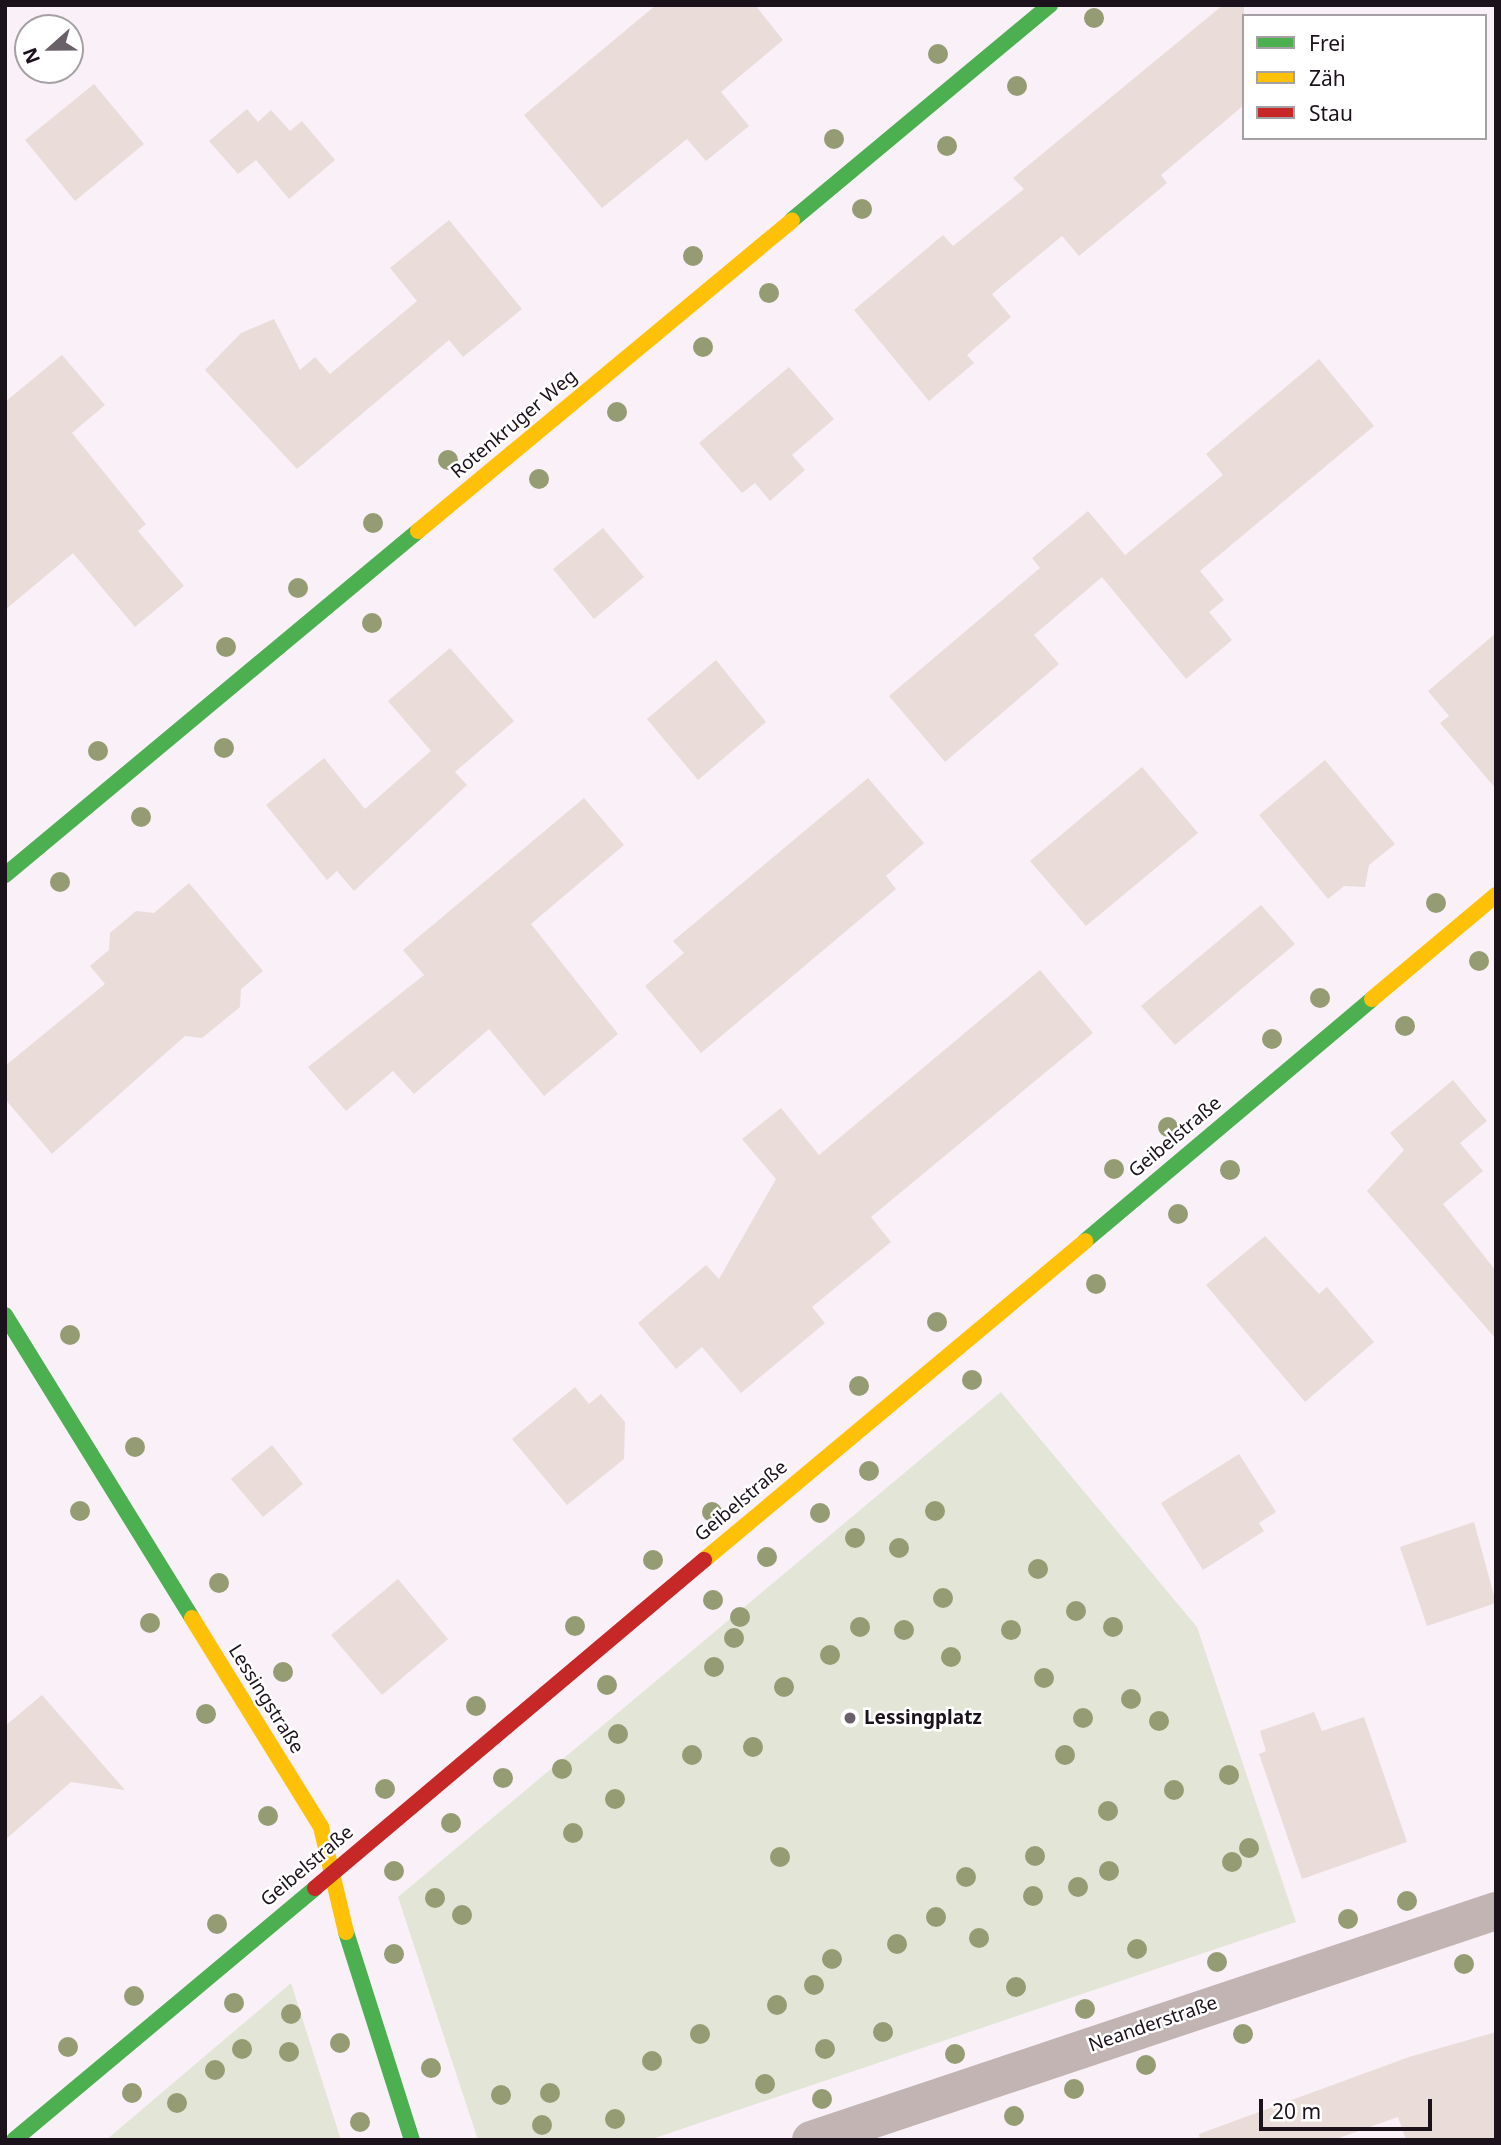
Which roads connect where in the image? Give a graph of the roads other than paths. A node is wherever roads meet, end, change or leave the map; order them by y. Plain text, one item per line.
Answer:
1 (1050, 5) edge
2 (5, 875) edge
3 (1496, 895) edge
4 (5, 1315) edge
5 (331, 1873) junction
6 (1496, 1911) edge
7 (14, 2140) edge
8 (412, 2140) edge
9 (811, 2140) edge

1 - 2 street, Rotenkruger Weg
3 - 5 street, Geibelstraße
4 - 5 street, Lessingstraße
5 - 7 street, Geibelstraße
5 - 8 street, Lessingstraße
6 - 9 street, Neanderstraße

